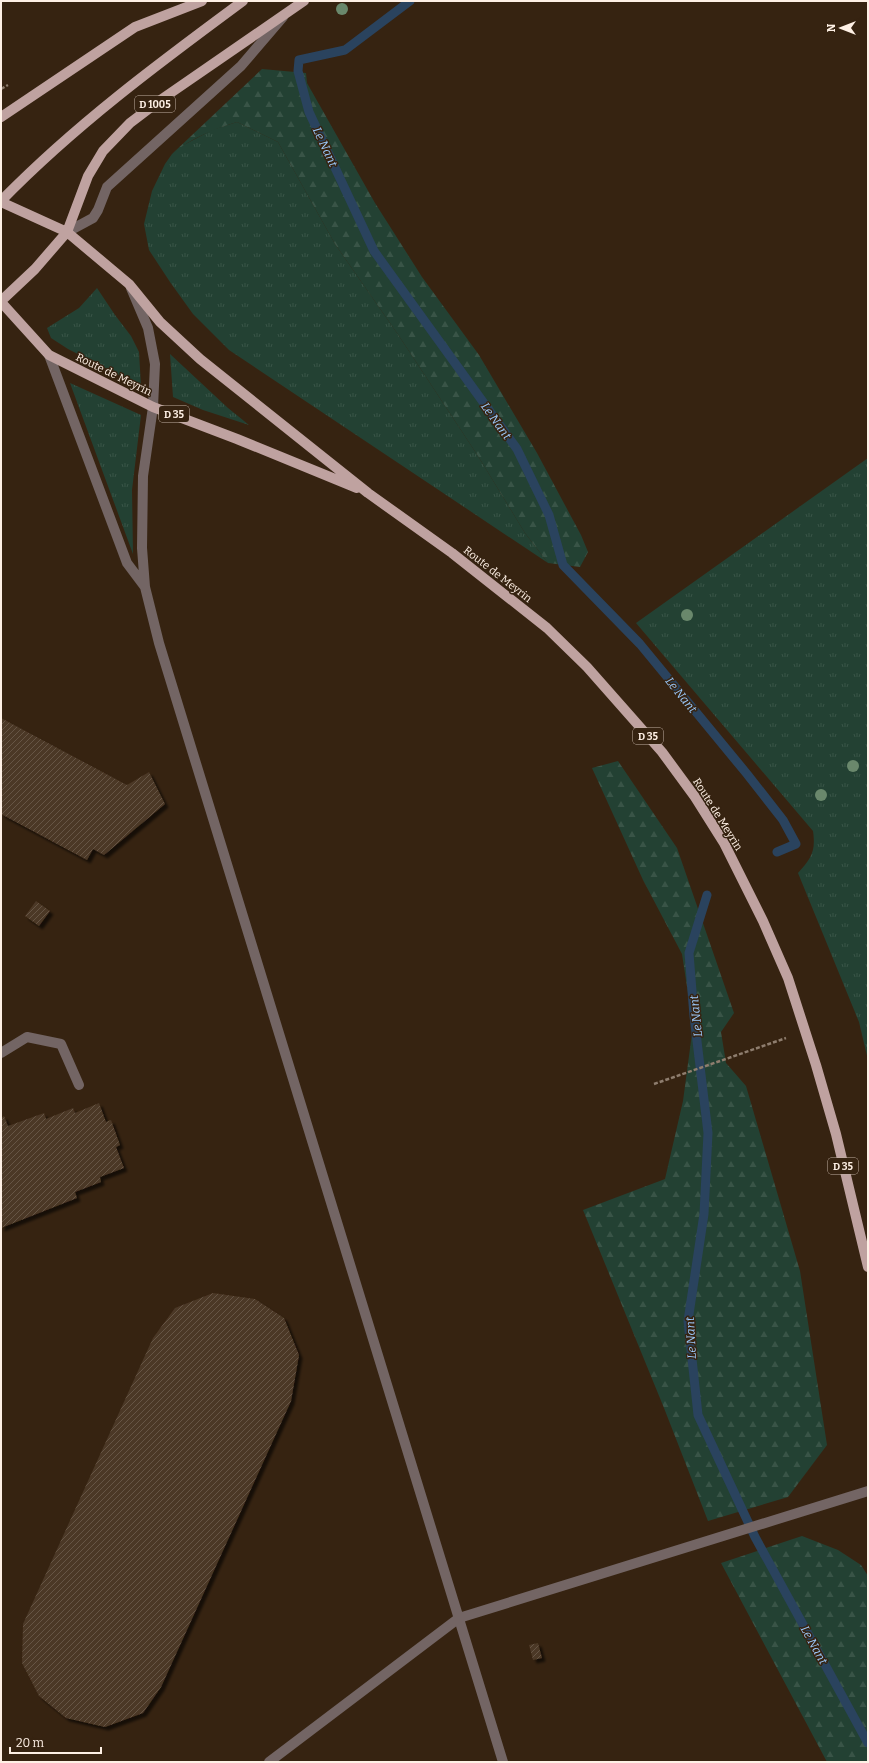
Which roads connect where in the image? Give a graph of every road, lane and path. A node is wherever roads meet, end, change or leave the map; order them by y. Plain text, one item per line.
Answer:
1 (202, 1) edge
2 (243, 1) edge
3 (304, 1) edge
4 (286, 14) junction
5 (1, 117) edge
6 (1, 201) edge
7 (67, 232) junction
8 (129, 284) junction
9 (1, 302) edge
10 (49, 355) junction
11 (153, 407) junction
12 (368, 493) junction
13 (145, 587) junction
14 (805, 1031) junction
15 (1, 1053) edge
16 (654, 1084) dead end
17 (79, 1085) dead end
18 (868, 1267) edge
19 (868, 1491) edge
20 (459, 1618) junction
21 (269, 1762) edge
22 (503, 1762) edge

1 - 5 main road
2 - 6 main road, D 1005
3 - 4 main road, D 1005
4 - 7 street
4 - 7 main road, D 1005
6 - 7 main road, Route de Meyrin
7 - 8 main road, Route de Meyrin / D 35
7 - 9 main road
8 - 11 street
8 - 12 main road, Route de Meyrin / D 35
9 - 10 main road, Route de Meyrin / D 35
10 - 11 main road, Route de Meyrin / D 35
10 - 13 street
11 - 12 main road, Route de Meyrin / D 35
11 - 13 street
12 - 14 main road, Route de Meyrin / D 35
13 - 20 street
14 - 16 path
14 - 18 main road, Route de Meyrin / D 35
15 - 17 street
19 - 20 street
20 - 21 street
20 - 22 street

